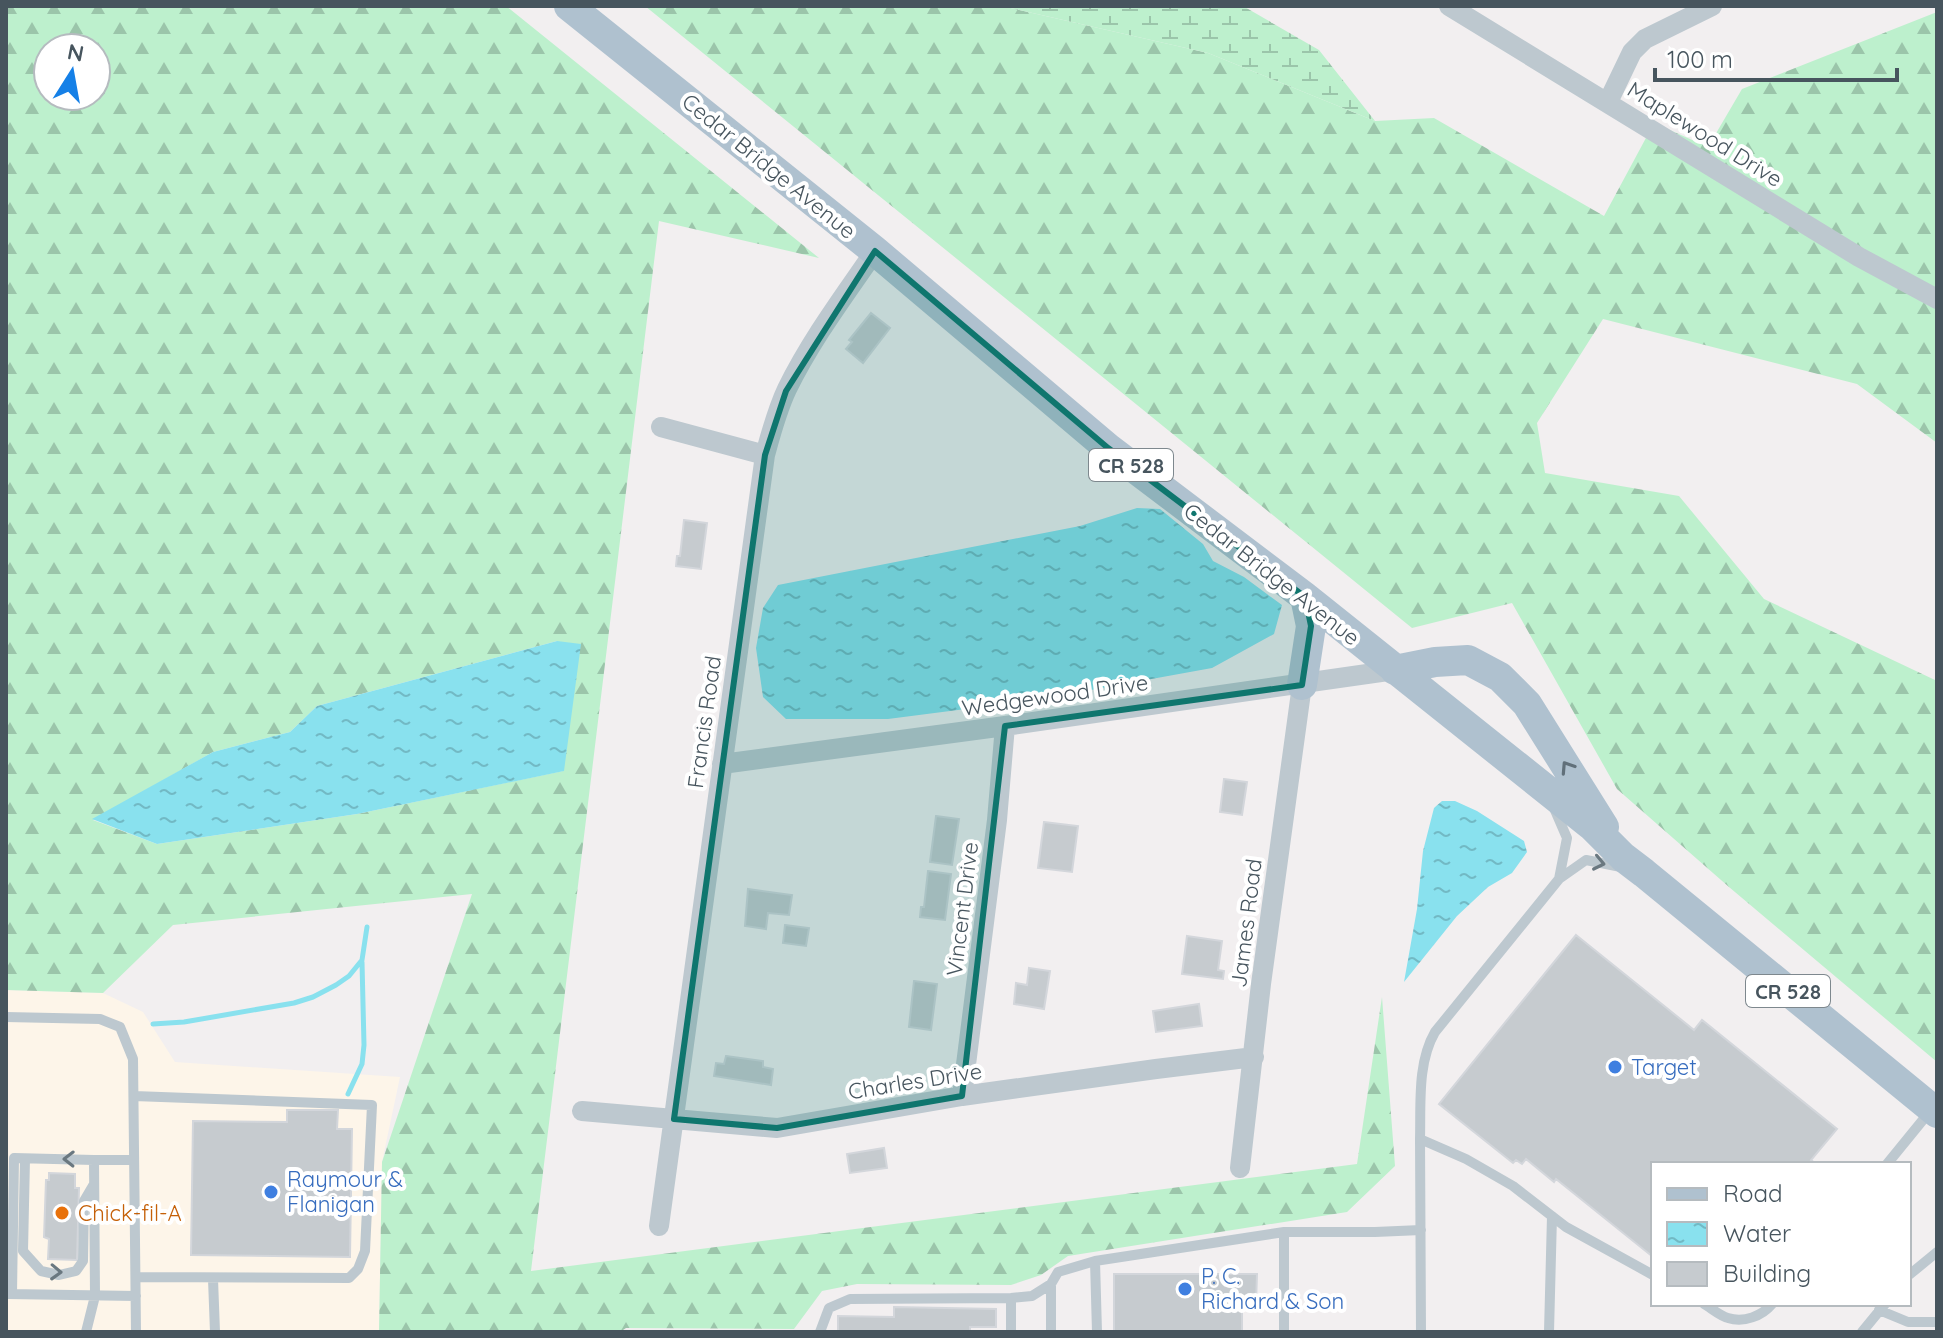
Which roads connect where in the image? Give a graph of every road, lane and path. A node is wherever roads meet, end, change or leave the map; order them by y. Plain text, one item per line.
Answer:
1 (569, 6) edge
2 (1449, 6) edge
3 (1712, 6) edge
4 (1608, 102) junction
5 (875, 251) junction
6 (1937, 299) edge
7 (661, 427) dead end
8 (765, 455) junction
9 (1305, 597) junction
10 (1395, 670) junction
11 (1302, 685) junction
12 (1005, 726) junction
13 (722, 764) junction
14 (1545, 789) junction
15 (1633, 865) junction
16 (1559, 879) junction
17 (6, 1017) edge
18 (1254, 1057) junction
19 (134, 1096) junction
20 (962, 1096) junction
21 (582, 1111) dead end
22 (1934, 1111) edge
23 (674, 1119) junction
24 (1420, 1139) junction
25 (25, 1159) junction
26 (94, 1160) junction
27 (134, 1160) junction
28 (1889, 1162) edge
29 (1240, 1168) dead end
30 (94, 1183) junction
31 (1552, 1216) junction
32 (659, 1226) dead end
33 (1421, 1230) junction
34 (1284, 1232) junction
35 (1937, 1252) edge
36 (1095, 1261) junction
37 (1911, 1273) edge
38 (1651, 1274) edge
39 (136, 1277) junction
40 (213, 1279) junction
41 (1051, 1284) junction
42 (9, 1294) edge
43 (95, 1296) junction
44 (136, 1296) junction
45 (1011, 1298) junction
46 (1707, 1306) edge
47 (1770, 1306) edge
48 (1882, 1307) edge
49 (1937, 1322) edge
50 (86, 1332) edge
51 (136, 1332) edge
52 (215, 1332) edge
53 (820, 1332) edge
54 (1011, 1332) edge
55 (1051, 1332) edge
56 (1097, 1332) edge
57 (1284, 1332) edge
58 (1421, 1332) edge
59 (1549, 1332) edge
60 (1862, 1332) edge

1 - 5 main road, Cedar Bridge Avenue / CR 528
2 - 4 street, Maplewood Drive
3 - 4 street
4 - 6 street, Maplewood Drive
5 - 8 street, Francis Road
5 - 9 main road, Cedar Bridge Avenue / CR 528
7 - 8 street
8 - 13 street, Francis Road
9 - 10 main road, Cedar Bridge Avenue / CR 528
9 - 11 main road
10 - 11 street, Wedgewood Drive
10 - 14 main road, Cedar Bridge Avenue / CR 528
15 -> 10 main road
11 - 12 street, Wedgewood Drive
11 - 18 street, James Road
12 - 13 street, Wedgewood Drive
12 - 20 street, Vincent Drive
13 - 23 street, Francis Road
14 - 15 main road, Cedar Bridge Avenue / CR 528
14 - 16 lane
16 -> 15 lane
15 - 22 main road, Cedar Bridge Avenue / CR 528
16 - 24 lane
17 - 19 lane
18 - 20 street, Charles Drive
18 - 29 street, James Road
19 - 27 lane
19 - 40 lane
20 - 23 street, Charles Drive
21 - 23 street, Charles Drive
22 - 28 lane
23 - 32 street, Francis Road
24 - 31 lane
24 - 33 lane
26 -> 25 lane
25 -> 30 lane
25 - 42 lane
26 - 27 lane
26 - 30 lane
27 - 39 lane
30 - 43 lane
31 - 38 lane
31 - 59 lane
33 - 34 lane
33 - 58 lane
34 - 36 lane
34 - 57 lane
35 - 37 lane
36 - 41 lane
36 - 56 lane
39 - 40 lane
39 - 44 lane
40 - 52 lane
41 - 45 lane
41 - 55 lane
42 - 43 lane
43 - 44 lane
43 - 50 lane
44 - 51 lane
45 - 53 lane
45 - 54 lane
46 - 47 lane
48 - 49 lane
48 - 60 lane

